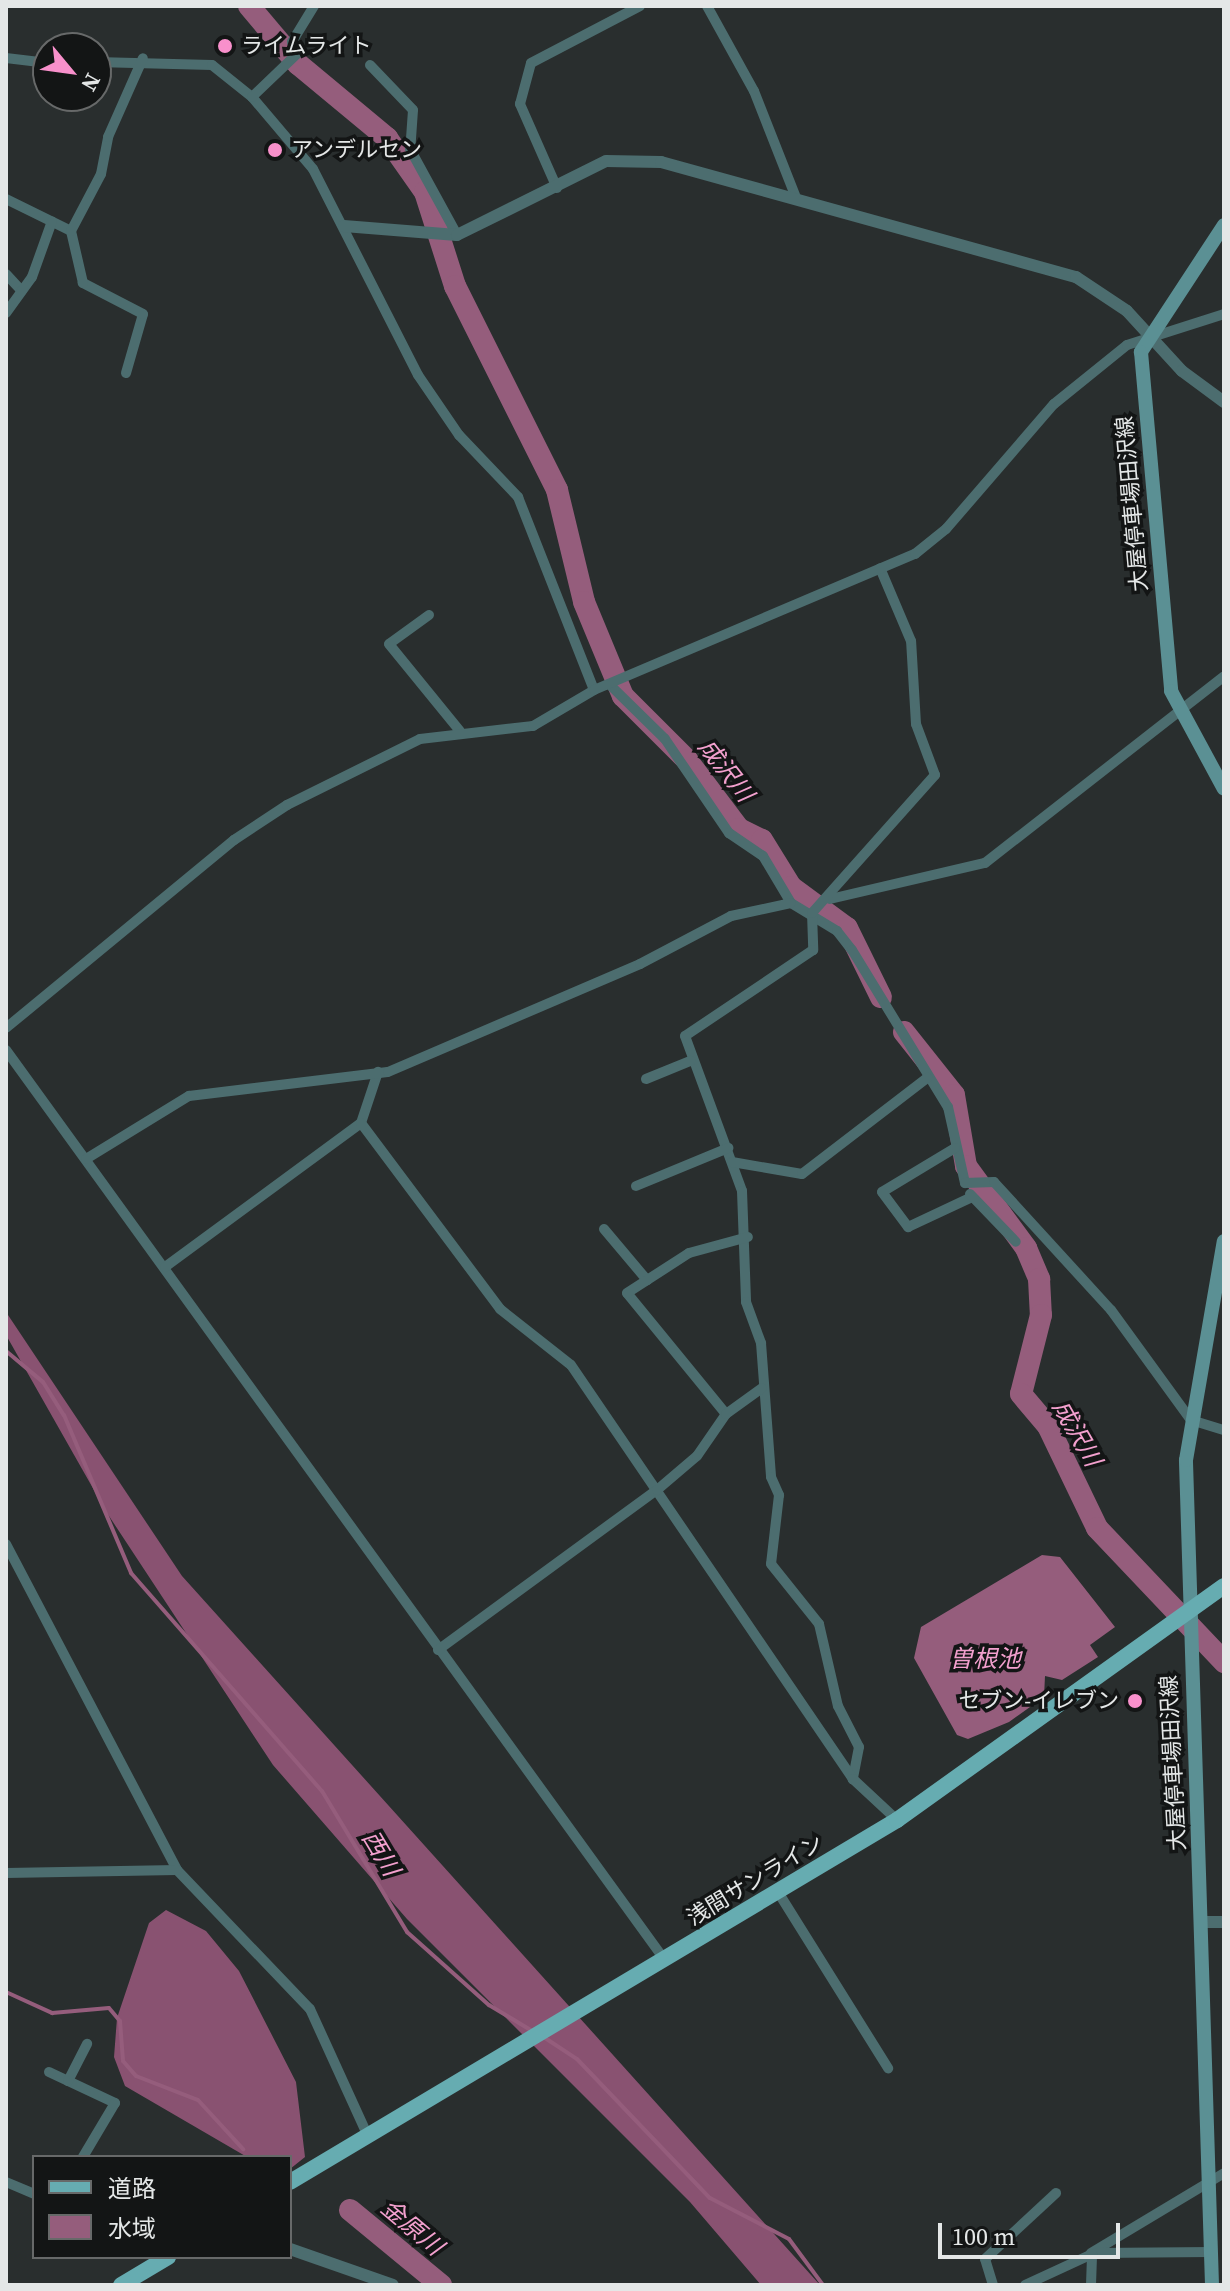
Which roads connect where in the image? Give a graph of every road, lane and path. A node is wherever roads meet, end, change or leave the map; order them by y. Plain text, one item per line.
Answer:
1 (314, 6) edge
2 (640, 6) edge
3 (707, 6) edge
4 (6, 58) edge
5 (143, 58) junction
6 (32, 61) edge
7 (112, 61) edge
8 (370, 65) dead end
9 (252, 97) junction
10 (557, 188) junction
11 (6, 199) edge
12 (797, 200) junction
13 (52, 221) junction
14 (1224, 225) edge
15 (344, 226) junction
16 (71, 231) junction
17 (454, 236) junction
18 (6, 274) edge
19 (22, 291) junction
20 (6, 313) edge
21 (1224, 314) edge
22 (1150, 334) junction
23 (126, 373) dead end
24 (1224, 402) edge
25 (880, 568) junction
26 (429, 615) dead end
27 (1224, 676) edge
28 (612, 683) junction
29 (594, 690) junction
30 (1178, 709) junction
31 (460, 731) junction
32 (1224, 789) edge
33 (830, 899) junction
34 (791, 903) junction
35 (815, 911) junction
36 (6, 1028) edge
37 (6, 1050) edge
38 (690, 1061) junction
39 (378, 1072) junction
40 (927, 1078) junction
41 (646, 1079) dead end
42 (361, 1123) junction
43 (728, 1148) junction
44 (955, 1148) junction
45 (86, 1159) junction
46 (732, 1162) junction
47 (968, 1183) junction
48 (636, 1186) dead end
49 (972, 1197) junction
50 (604, 1229) dead end
51 (748, 1237) junction
52 (1224, 1241) edge
53 (1016, 1242) dead end
54 (165, 1267) junction
55 (647, 1280) junction
56 (762, 1388) junction
57 (726, 1414) junction
58 (1191, 1420) junction
59 (1224, 1430) edge
60 (657, 1490) junction
61 (6, 1544) edge
62 (1224, 1586) edge
63 (1181, 1618) junction
64 (438, 1650) junction
65 (853, 1779) junction
66 (897, 1820) junction
67 (177, 1870) junction
68 (6, 1873) edge
69 (778, 1892) junction
70 (1203, 1922) junction
71 (1224, 1922) edge
72 (664, 1959) junction
73 (87, 2044) dead end
74 (888, 2068) dead end
75 (49, 2072) dead end
76 (68, 2081) junction
77 (368, 2136) junction
78 (84, 2155) edge
79 (1224, 2173) edge
80 (292, 2181) edge
81 (6, 2182) edge
82 (1209, 2186) junction
83 (32, 2193) edge
84 (1056, 2193) dead end
85 (292, 2250) edge
86 (1211, 2252) junction
87 (1092, 2254) junction
88 (165, 2259) edge
89 (121, 2285) edge
90 (393, 2285) edge
91 (993, 2285) edge
92 (1025, 2285) edge
93 (1091, 2285) edge
94 (1212, 2285) edge

1 - 9 street
2 - 10 street
3 - 12 street
4 - 6 street
5 - 7 street
5 - 9 street
5 - 16 street
8 - 17 street
9 - 15 street
10 - 12 street
10 - 17 street
11 - 13 street
12 - 22 street
13 - 16 street
13 - 19 street
14 - 22 main road, 大屋停車場田沢線
15 - 17 street
15 - 29 street
16 - 23 street
18 - 19 street
19 - 20 street
21 - 22 street
22 - 24 street
22 - 25 street
22 - 30 main road, 大屋停車場田沢線
25 - 28 street
25 - 33 street
26 - 31 street
27 - 30 street
28 - 29 street
28 - 34 street
29 - 31 street
30 - 32 main road, 大屋停車場田沢線
30 - 33 street
31 - 36 street
33 - 35 street
34 - 35 street
34 - 39 street
35 - 38 street
35 - 40 street
37 - 45 street
38 - 41 street
38 - 43 street
39 - 42 street
39 - 45 street
40 - 44 street
40 - 46 street
42 - 54 street
42 - 60 street
43 - 46 street
43 - 48 street
44 - 47 street
44 - 49 street
45 - 54 street
46 - 51 street
47 - 49 street
47 - 58 street
49 - 53 street
50 - 55 street
51 - 55 street
51 - 56 street
52 - 58 main road, 大屋停車場田沢線
54 - 64 street
55 - 57 street
56 - 57 street
56 - 65 street
57 - 60 street
58 - 59 street
58 - 63 main road, 大屋停車場田沢線
60 - 64 street
60 - 65 street
61 - 67 street
62 - 63 main road, 浅間サンライン
63 - 66 main road, 浅間サンライン
63 - 70 main road, 大屋停車場田沢線
64 - 72 street
65 - 66 street
66 - 69 main road, 浅間サンライン
67 - 68 street
67 - 77 street
69 - 72 main road, 浅間サンライン
69 - 74 street
70 - 71 street
70 - 82 main road, 大屋停車場田沢線
72 - 77 main road, 浅間サンライン
73 - 76 street
75 - 76 street
76 - 78 street
77 - 80 main road, 浅間サンライン
79 - 82 street
81 - 83 street
82 - 86 main road, 大屋停車場田沢線
82 - 87 street
84 - 91 street
85 - 90 street
86 - 87 street
86 - 94 main road, 大屋停車場田沢線
87 - 92 street
87 - 93 street
88 - 89 main road

